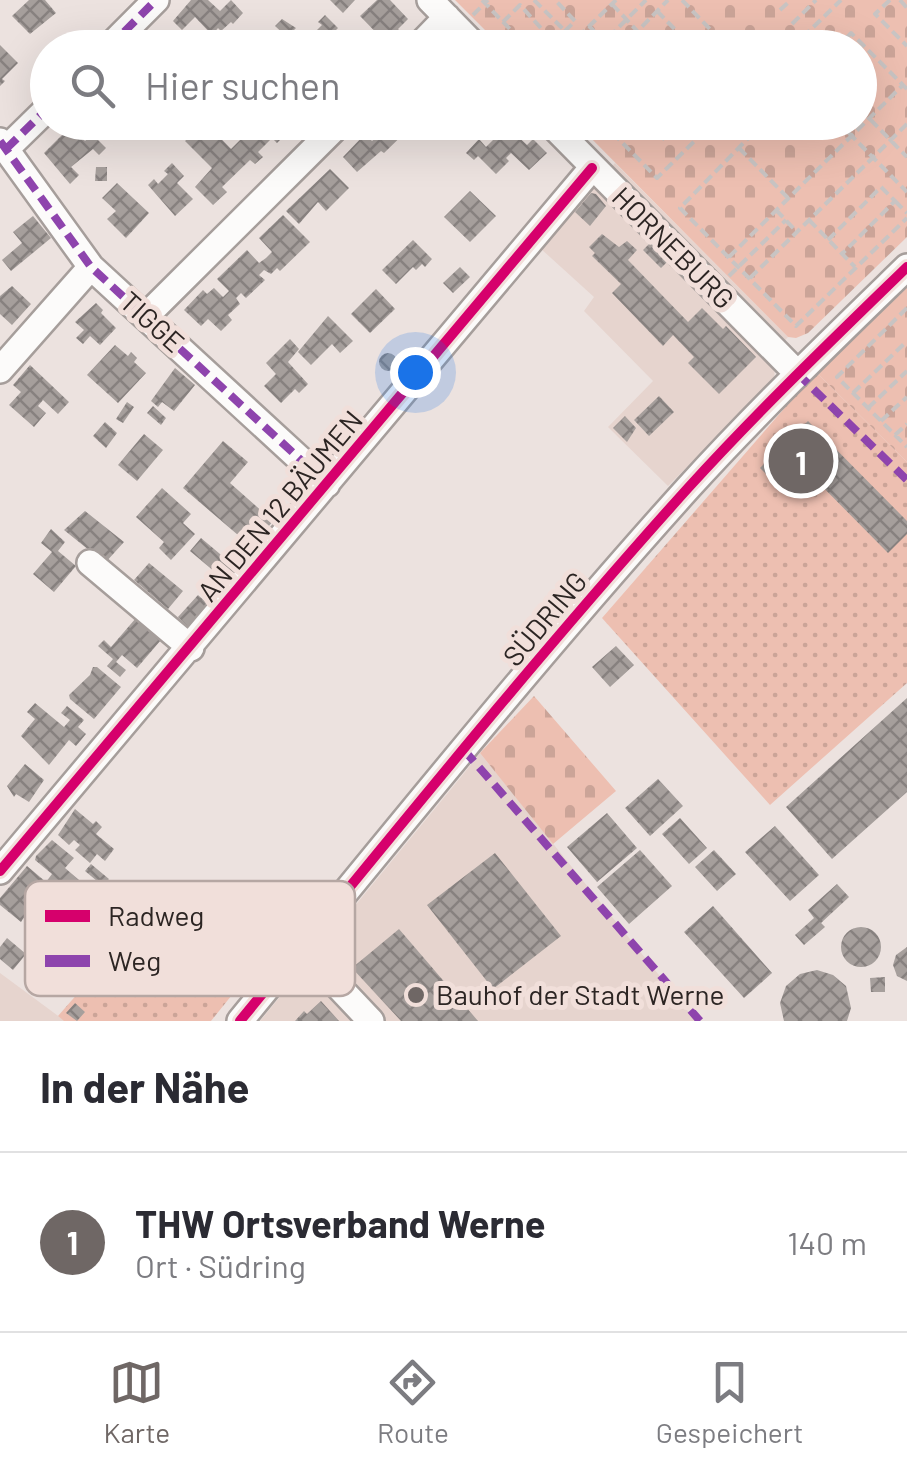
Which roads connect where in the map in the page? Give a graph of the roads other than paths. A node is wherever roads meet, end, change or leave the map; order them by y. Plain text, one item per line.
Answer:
1 (156, 0) edge
2 (439, 9) edge
3 (126, 30) edge
4 (459, 30) edge
5 (30, 123) edge
6 (323, 140) edge
7 (566, 140) edge
8 (3, 145) edge
9 (592, 168) junction
10 (907, 267) edge
11 (92, 268) junction
12 (146, 316) junction
13 (0, 370) edge
14 (797, 373) junction
15 (327, 484) junction
16 (90, 563) dead end
17 (191, 648) junction
18 (0, 872) edge
19 (355, 883) edge
20 (261, 996) edge
21 (347, 996) edge
22 (240, 1021) edge
23 (370, 1021) edge

1 - 3 street
2 - 4 street
5 - 8 street
6 - 12 street
7 - 9 street, HORNEBURG
8 - 11 street, TIGGE
9 - 14 street, HORNEBURG
9 - 15 street, AN DEN 12 BÄUMEN
10 - 14 street, SÜDRING
11 - 12 street, TIGGE
11 - 13 street
12 - 15 street, TIGGE
14 - 19 street, SÜDRING
15 - 17 street, AN DEN 12 BÄUMEN
16 - 17 street
17 - 18 street, AN DEN 12 BÄUMEN
20 - 22 street, SÜDRING
21 - 23 street

